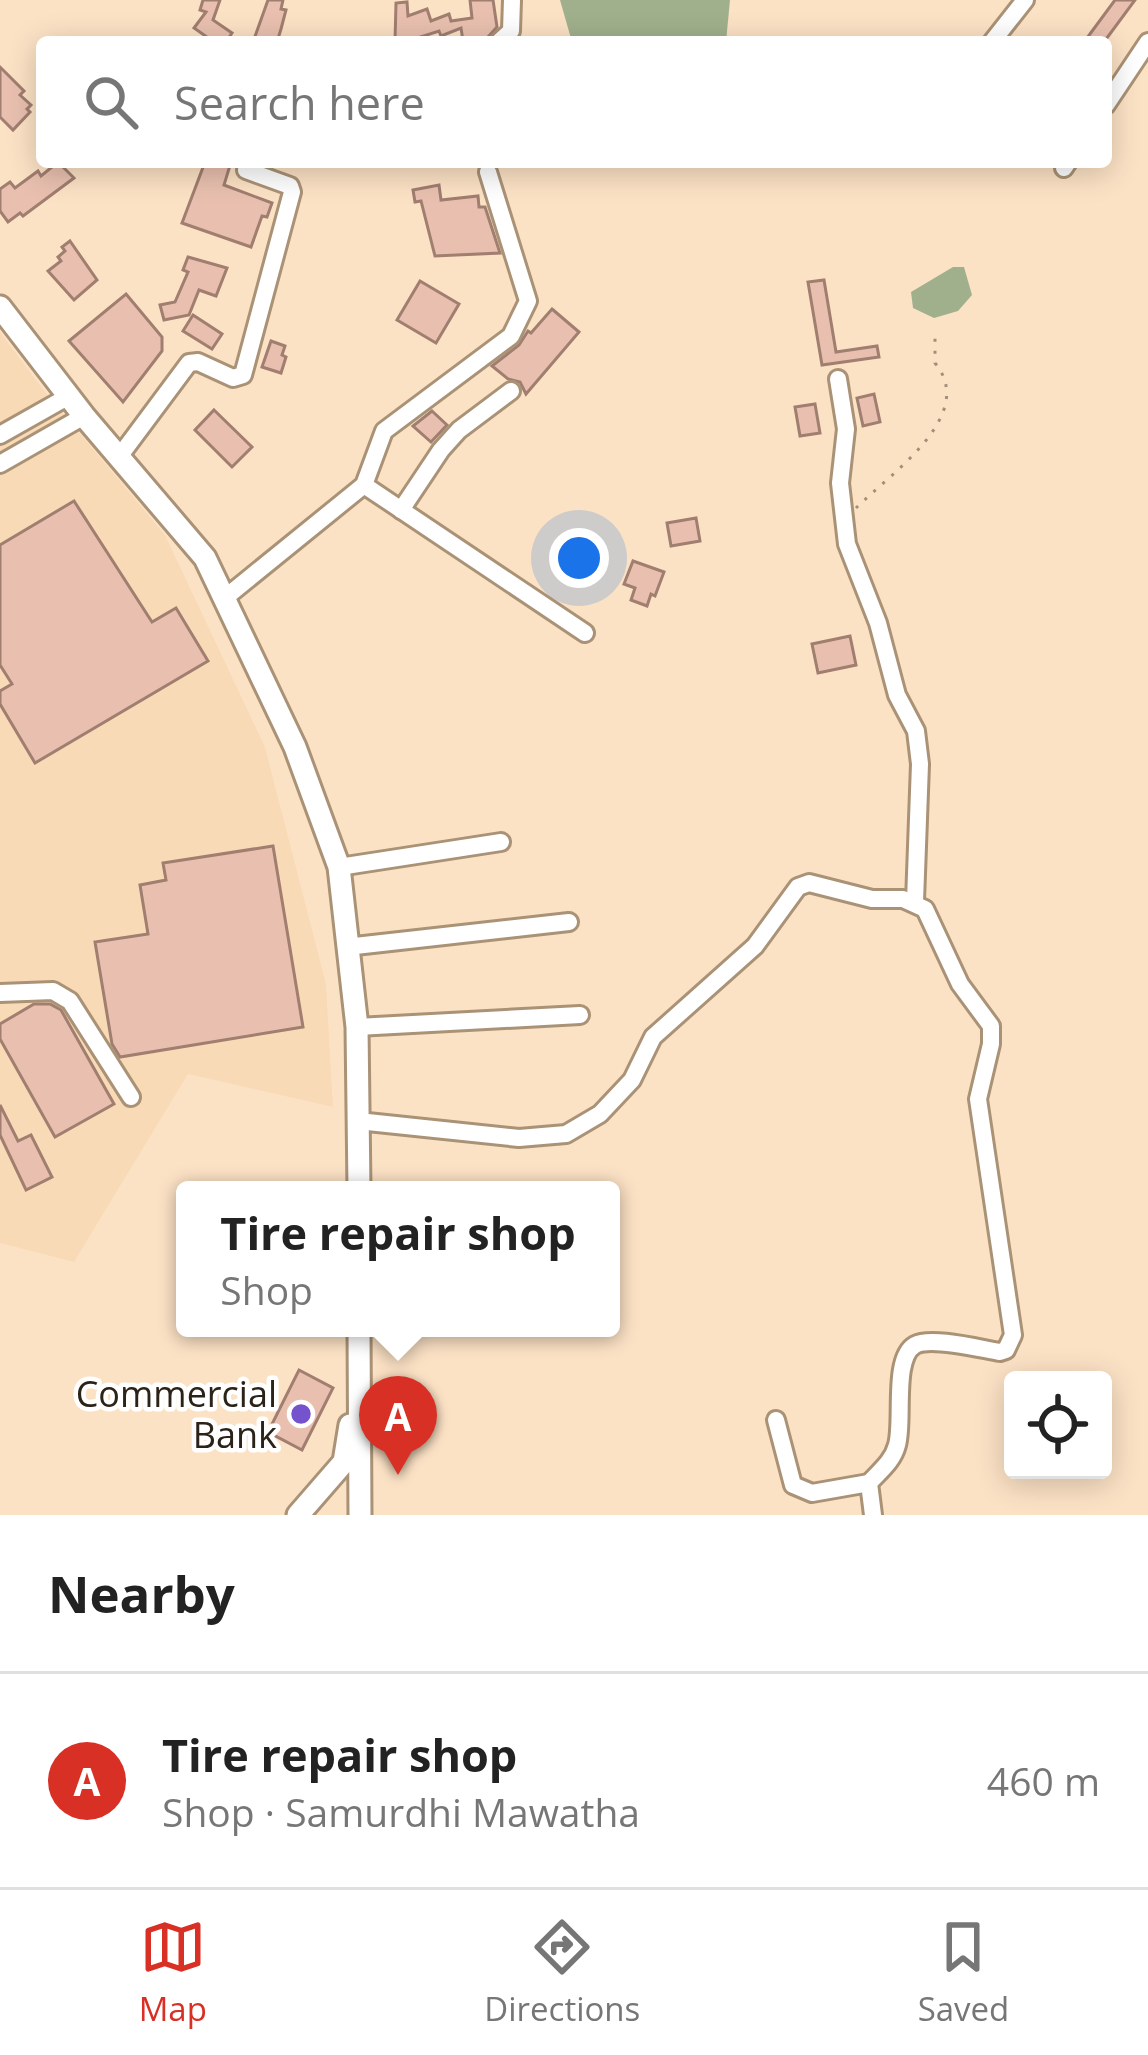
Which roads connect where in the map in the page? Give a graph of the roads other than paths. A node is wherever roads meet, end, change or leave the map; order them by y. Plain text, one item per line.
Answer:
1 (512, 0) edge
2 (1025, 0) edge
3 (506, 36) edge
4 (997, 36) edge
5 (1148, 42) edge
6 (1112, 96) edge
7 (246, 170) dead end
8 (488, 172) dead end
9 (0, 307) edge
10 (838, 379) dead end
11 (512, 392) dead end
12 (69, 397) junction
13 (84, 416) junction
14 (0, 435) edge
15 (119, 457) junction
16 (0, 464) edge
17 (364, 485) junction
18 (401, 510) junction
19 (226, 597) junction
20 (585, 633) dead end
21 (500, 842) dead end
22 (339, 867) junction
23 (915, 902) junction
24 (569, 922) dead end
25 (346, 947) junction
26 (0, 993) edge
27 (580, 1015) dead end
28 (357, 1027) junction
29 (131, 1097) dead end
30 (358, 1121) junction
31 (358, 1181) edge
32 (359, 1337) edge
33 (360, 1371) junction
34 (776, 1420) dead end
35 (869, 1483) junction
36 (298, 1515) edge
37 (360, 1515) edge
38 (873, 1515) edge

1 - 3 street
2 - 4 street
5 - 6 street
7 - 15 street
8 - 17 street
9 - 12 main road
10 - 23 street
11 - 18 street
12 - 13 main road
12 - 14 street
13 - 15 main road
13 - 16 street
15 - 19 main road
17 - 18 street
17 - 19 street
18 - 20 street
19 - 22 main road
21 - 22 street
22 - 25 main road
23 - 30 street
23 - 35 street
24 - 25 street
25 - 28 main road
26 - 29 street
27 - 28 street
28 - 30 main road
30 - 31 main road
32 - 33 main road
33 - 36 main road
33 - 37 main road
34 - 35 street
35 - 38 street

